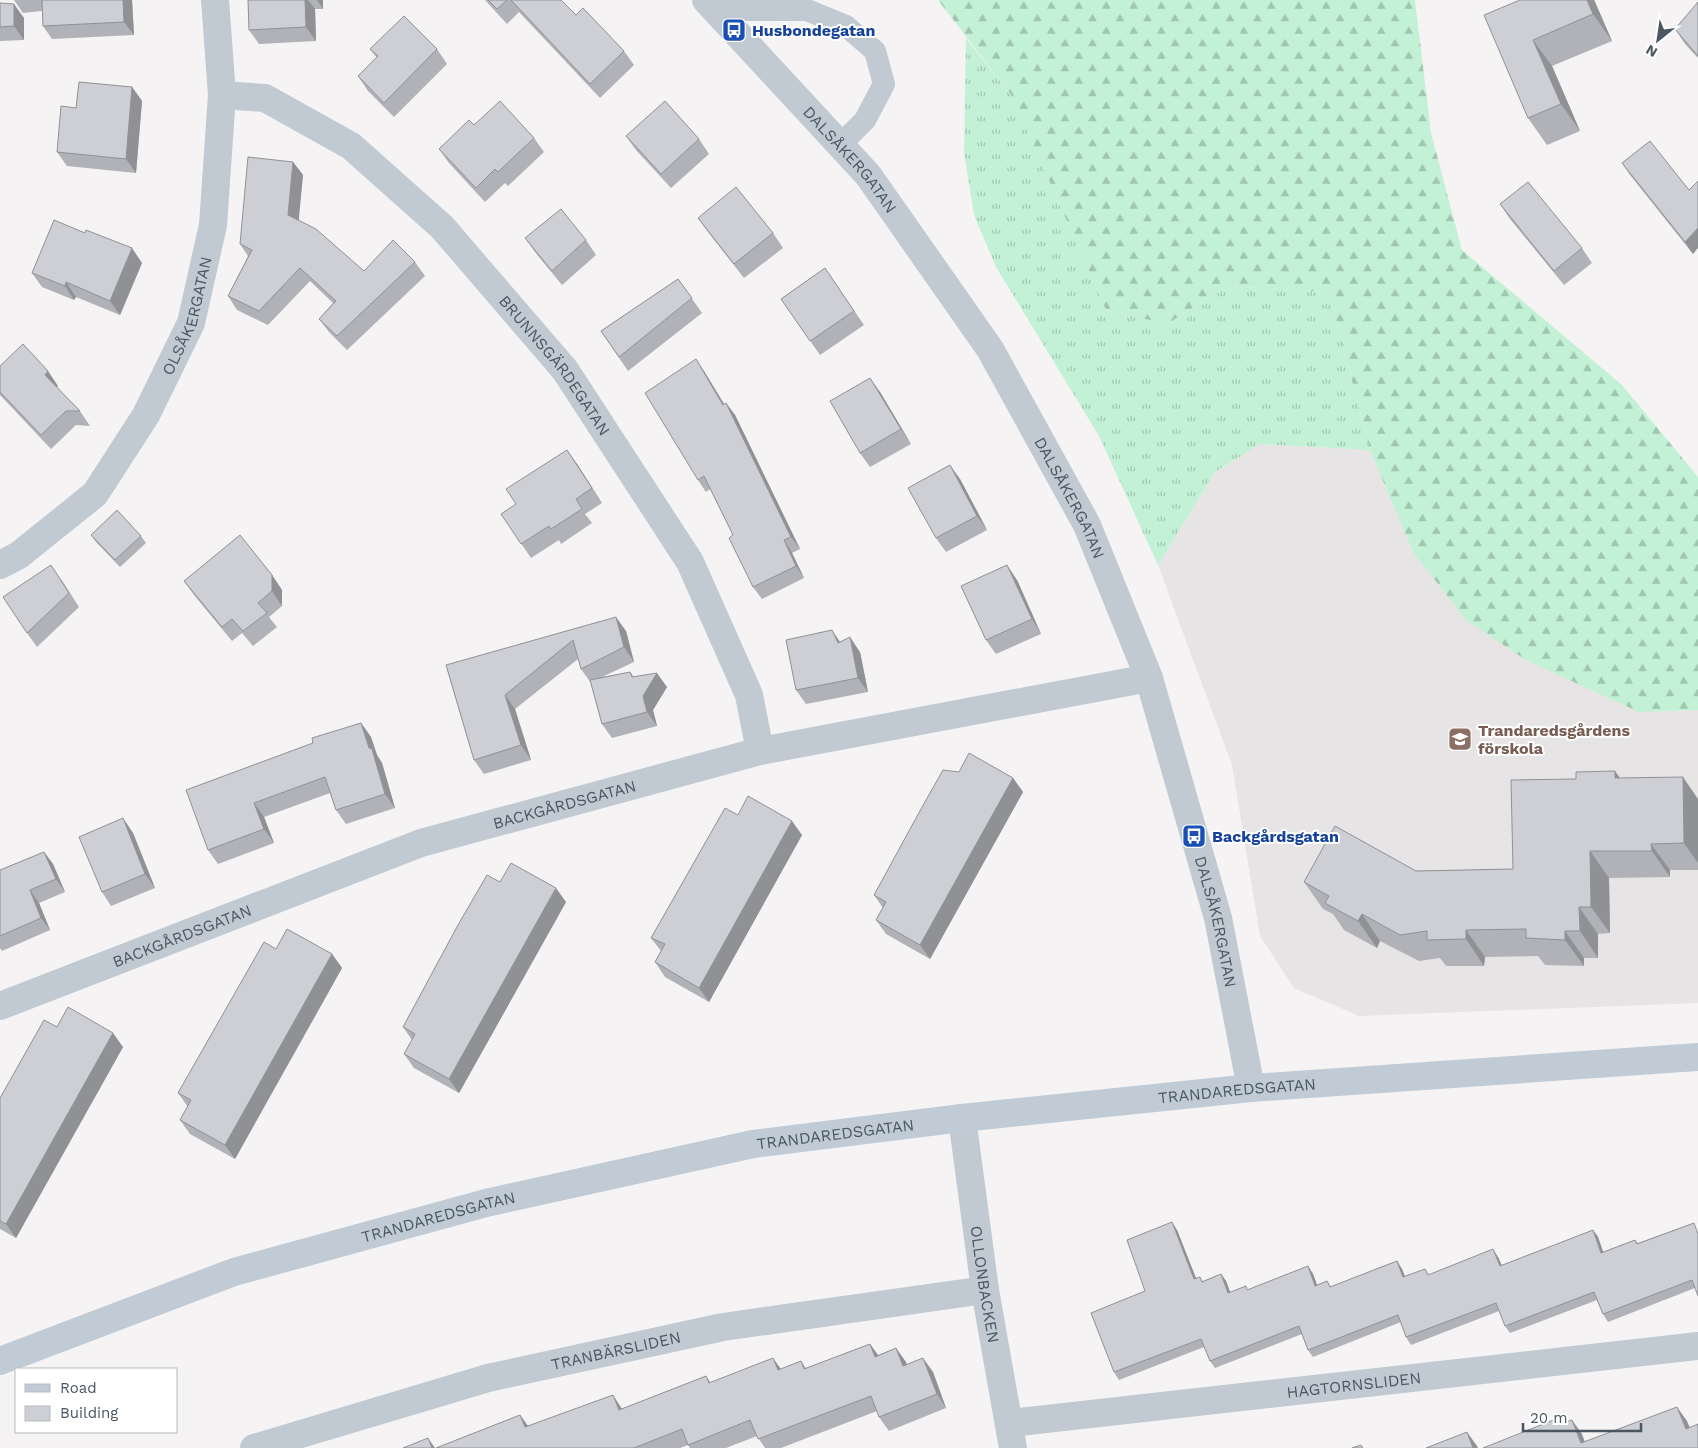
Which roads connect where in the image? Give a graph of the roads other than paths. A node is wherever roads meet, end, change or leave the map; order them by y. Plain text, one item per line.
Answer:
1 (216, 0) edge
2 (711, 5) edge
3 (222, 94) junction
4 (840, 145) junction
5 (0, 565) edge
6 (1149, 678) junction
7 (760, 751) junction
8 (0, 1006) edge
9 (1698, 1057) edge
10 (1251, 1088) junction
11 (962, 1118) junction
12 (985, 1290) junction
13 (1698, 1346) edge
14 (0, 1361) edge
15 (1011, 1436) edge
16 (254, 1448) edge

1 - 3 street, OLSÅKERGATAN
2 - 4 street, DALSÅKERGATAN
2 - 4 lane
3 - 5 street, OLSÅKERGATAN
3 - 7 street, BRUNNSGÄRDEGATAN
4 - 6 street, DALSÅKERGATAN
6 - 7 street, BACKGÅRDSGATAN
6 - 10 street, DALSÅKERGATAN
7 - 8 street, BACKGÅRDSGATAN
9 - 10 street, TRANDAREDSGATAN
10 - 11 street, TRANDAREDSGATAN
11 - 12 street, OLLONBACKEN
11 - 14 street, TRANDAREDSGATAN
12 - 15 street, OLLONBACKEN
12 - 16 street, TRANBÄRSLIDEN
13 - 15 street, HAGTORNSLIDEN

